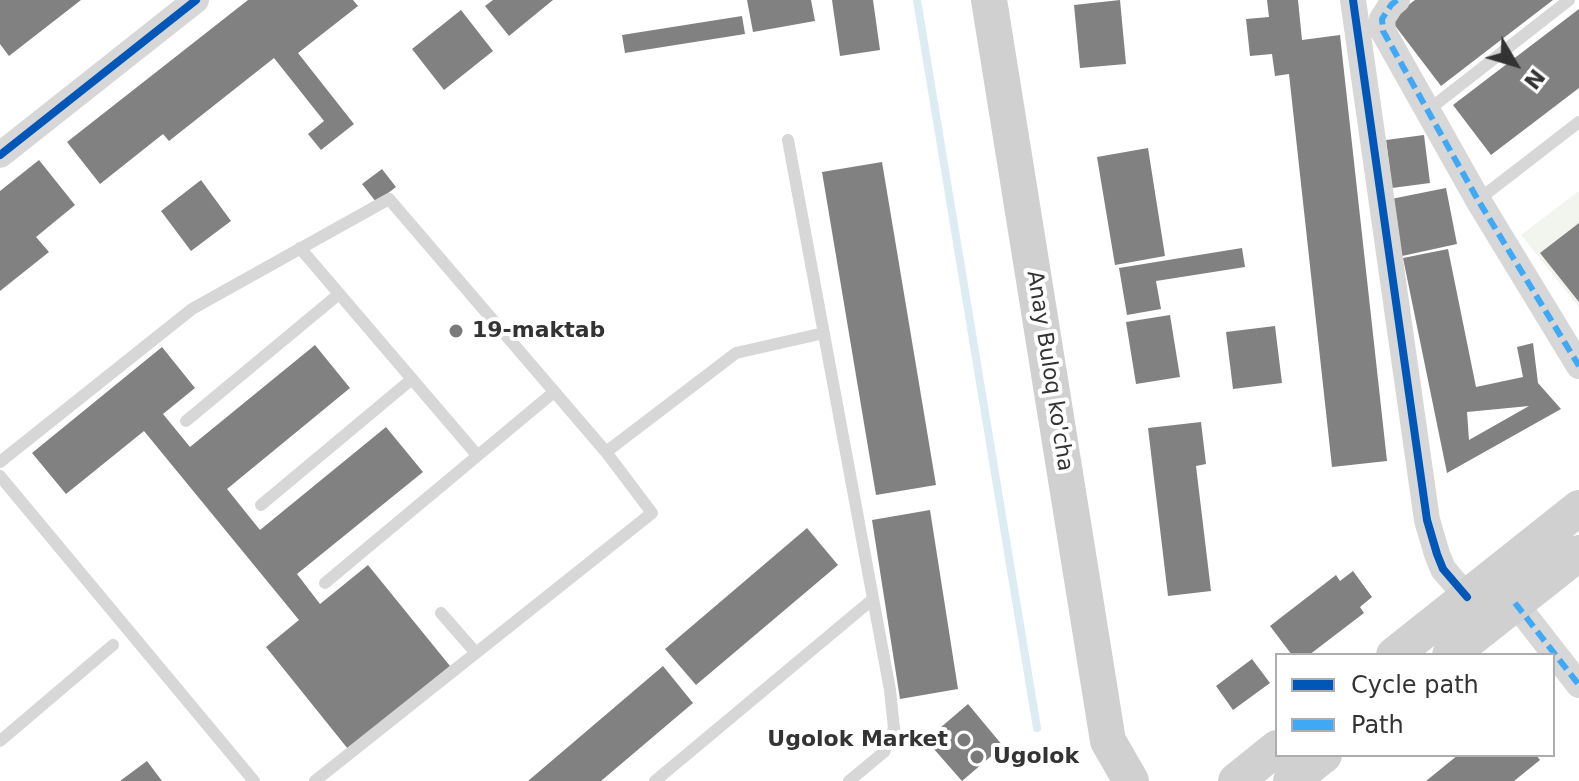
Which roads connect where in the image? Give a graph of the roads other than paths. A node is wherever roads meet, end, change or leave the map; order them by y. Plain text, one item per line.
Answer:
1 (196, 0) edge
2 (989, 0) edge
3 (1353, 0) edge
4 (1397, 0) edge
5 (1569, 0) edge
6 (1427, 111) junction
7 (1579, 122) edge
8 (788, 140) dead end
9 (0, 155) edge
10 (1478, 200) junction
11 (300, 248) junction
12 (339, 294) junction
13 (824, 333) junction
14 (1579, 366) edge
15 (412, 379) junction
16 (554, 392) junction
17 (186, 421) dead end
18 (606, 452) junction
19 (477, 455) junction
20 (0, 462) edge
21 (0, 476) edge
22 (261, 505) dead end
23 (1579, 508) edge
24 (1579, 553) edge
25 (325, 583) dead end
26 (1467, 597) junction
27 (873, 599) junction
28 (1515, 603) junction
29 (441, 613) dead end
30 (113, 645) dead end
31 (476, 653) junction
32 (1397, 653) edge
33 (1452, 653) edge
34 (1554, 653) edge
35 (1555, 654) edge
36 (1579, 685) edge
37 (0, 741) edge
38 (1275, 750) edge
39 (1321, 757) edge
40 (254, 781) edge
41 (315, 781) edge
42 (655, 781) edge
43 (849, 781) edge
44 (1131, 781) edge
45 (1236, 781) edge
46 (1291, 781) edge

1 - 9 street
2 - 44 main road, Anay Buloq ko'cha
3 - 26 street
4 - 6 street
5 - 6 lane
6 - 10 street
7 - 10 lane
8 - 13 lane
10 - 14 street
11 - 12 lane
11 - 16 lane
11 - 20 lane
12 - 15 lane
12 - 17 lane
13 - 18 lane
13 - 27 lane
15 - 19 lane
15 - 22 lane
16 - 18 lane
16 - 19 lane
18 - 31 lane
19 - 25 lane
21 - 40 lane
23 - 26 main road
24 - 28 main road
26 - 32 main road
27 - 42 lane
27 - 43 lane
28 - 33 main road
28 - 34 street
29 - 31 lane
30 - 37 lane
31 - 41 lane
35 - 36 street
38 - 45 main road
39 - 46 main road

